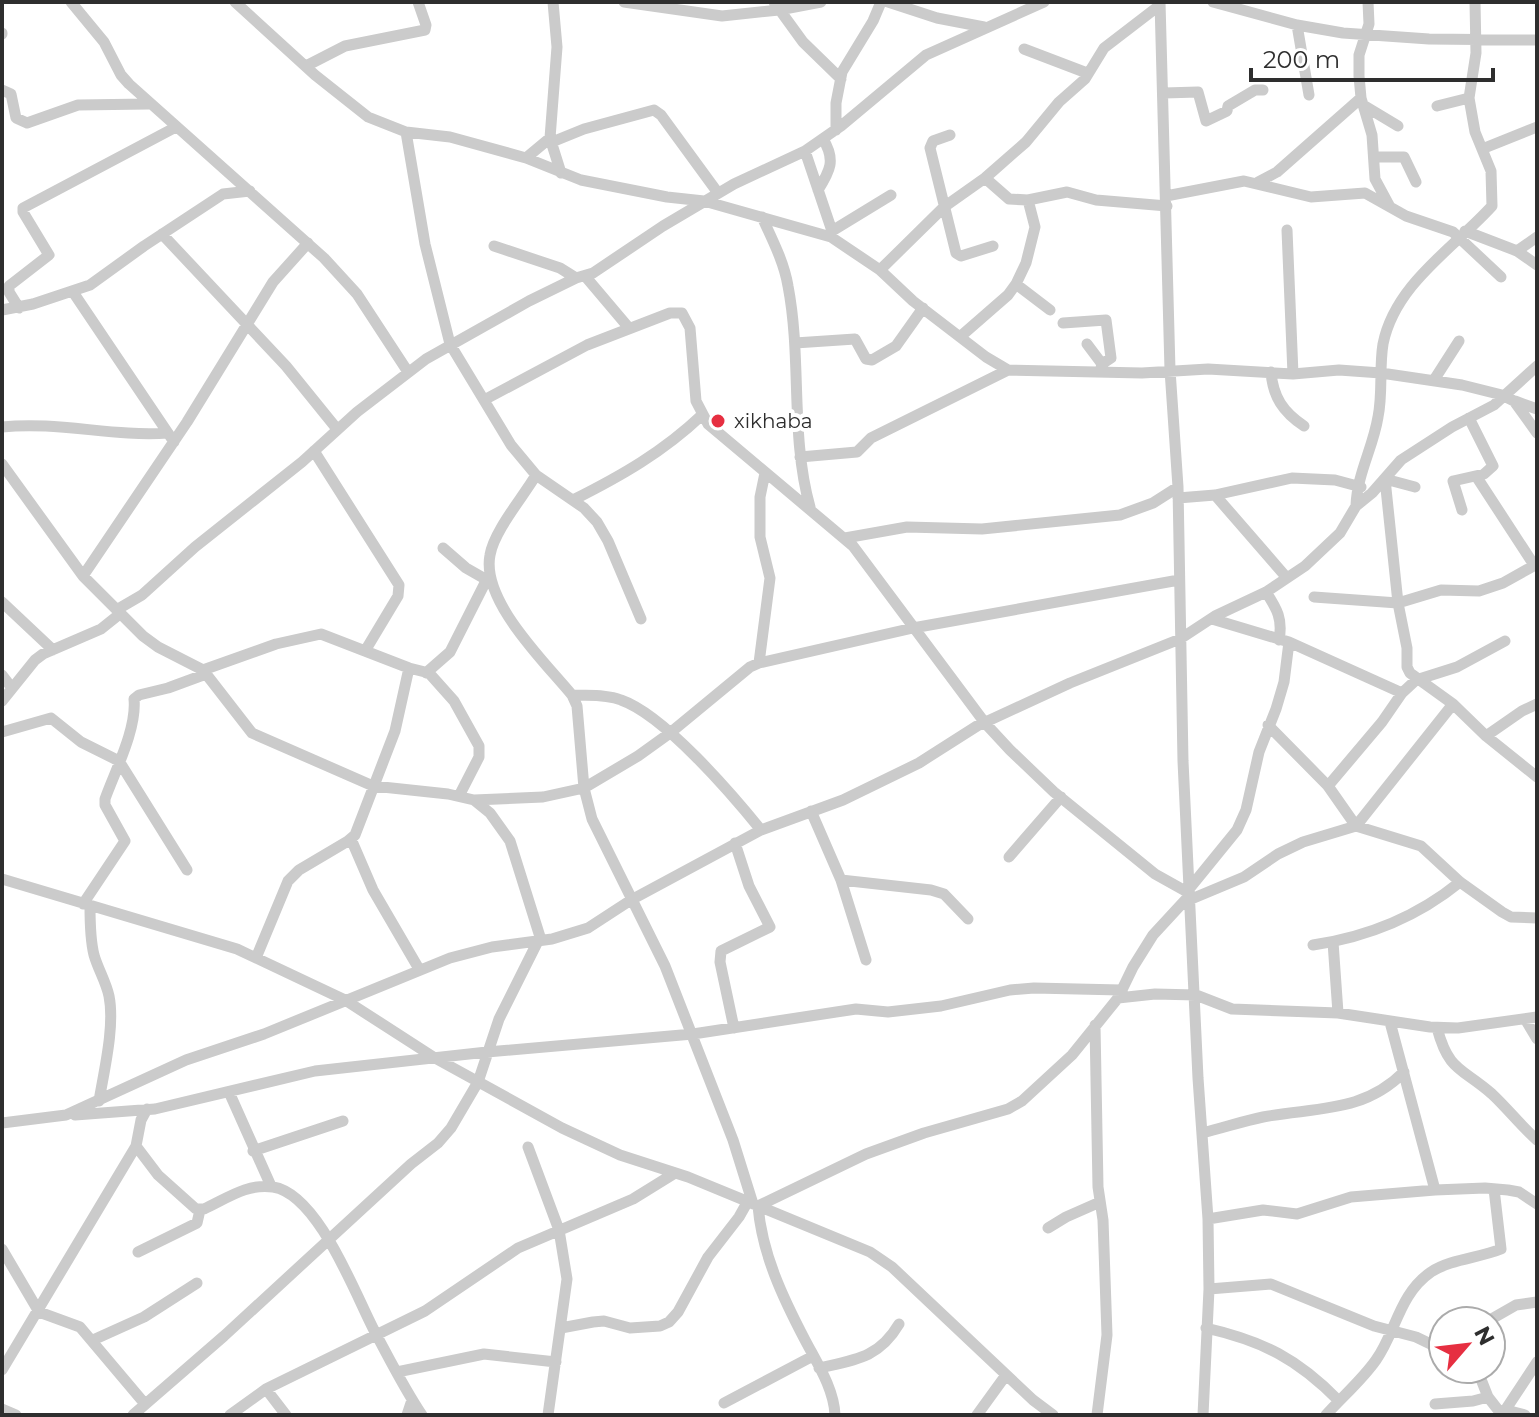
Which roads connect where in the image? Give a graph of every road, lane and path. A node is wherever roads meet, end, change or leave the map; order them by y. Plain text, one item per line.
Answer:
1 (71, 2) edge
2 (235, 2) edge
3 (418, 2) edge
4 (553, 2) edge
5 (624, 2) edge
6 (821, 2) edge
7 (881, 2) edge
8 (888, 2) edge
9 (1044, 2) edge
10 (1213, 2) edge
11 (1368, 2) edge
12 (1475, 2) edge
13 (1160, 3) edge
14 (777, 6) edge
15 (1297, 25) junction
16 (985, 27) junction
17 (1366, 33) junction
18 (1476, 39) junction
19 (1537, 40) edge
20 (1024, 49) dead end
21 (306, 66) junction
22 (1087, 73) junction
23 (841, 79) junction
24 (129, 84) junction
25 (2, 90) edge
26 (1263, 90) dead end
27 (1164, 93) junction
28 (1309, 95) dead end
29 (1469, 98) junction
30 (1362, 102) junction
31 (148, 104) junction
32 (126, 106) junction
33 (1437, 106) dead end
34 (1398, 126) dead end
35 (176, 127) junction
36 (1537, 127) edge
37 (836, 130) junction
38 (406, 132) junction
39 (950, 135) dead end
40 (823, 139) junction
41 (551, 140) junction
42 (1482, 149) junction
43 (805, 151) junction
44 (1375, 157) junction
45 (526, 158) junction
46 (561, 173) junction
47 (231, 174) junction
48 (985, 178) junction
49 (1258, 182) junction
50 (1416, 182) dead end
51 (818, 190) junction
52 (250, 191) junction
53 (718, 193) junction
54 (223, 194) junction
55 (891, 195) dead end
56 (1028, 200) junction
57 (704, 201) junction
58 (1166, 201) junction
59 (1389, 206) junction
60 (944, 207) junction
61 (762, 217) junction
62 (1287, 230) dead end
63 (162, 234) junction
64 (831, 234) junction
65 (1462, 234) junction
66 (1537, 237) edge
67 (308, 243) junction
68 (494, 246) dead end
69 (993, 246) dead end
70 (1517, 251) junction
71 (1537, 265) edge
72 (880, 270) junction
73 (580, 277) junction
74 (1501, 277) dead end
75 (1016, 284) junction
76 (73, 292) junction
77 (19, 308) junction
78 (923, 308) junction
79 (2, 310) edge
80 (1050, 310) dead end
81 (1063, 323) dead end
82 (247, 325) junction
83 (629, 328) junction
84 (961, 336) junction
85 (1459, 341) dead end
86 (795, 343) junction
87 (450, 344) junction
88 (1087, 344) dead end
89 (1537, 366) edge
90 (1101, 368) junction
91 (1008, 370) junction
92 (1170, 370) junction
93 (408, 372) junction
94 (1271, 372) junction
95 (1381, 373) junction
96 (1293, 374) junction
97 (1434, 380) junction
98 (1502, 395) junction
99 (484, 400) junction
100 (1514, 401) junction
101 (1537, 409) edge
102 (702, 415) junction
103 (1469, 418) junction
104 (1304, 426) dead end
105 (2, 427) edge
106 (337, 429) junction
107 (1537, 433) edge
108 (171, 437) junction
109 (314, 451) junction
110 (800, 457) junction
111 (2, 464) edge
112 (765, 473) junction
113 (536, 475) junction
114 (1476, 476) junction
115 (1385, 479) junction
116 (1357, 484) junction
117 (804, 486) junction
118 (1415, 487) dead end
119 (1372, 493) junction
120 (1215, 495) junction
121 (794, 496) junction
122 (1178, 498) junction
123 (573, 500) junction
124 (1153, 503) junction
125 (1356, 506) junction
126 (810, 507) junction
127 (1462, 510) dead end
128 (845, 538) junction
129 (443, 548) dead end
130 (1536, 564) edge
131 (83, 576) junction
132 (488, 578) junction
133 (1287, 578) junction
134 (1179, 580) junction
135 (1266, 592) junction
136 (1314, 597) dead end
137 (2, 602) edge
138 (1398, 603) junction
139 (120, 611) junction
140 (641, 619) dead end
141 (1212, 619) junction
142 (913, 628) junction
143 (1180, 639) junction
144 (1284, 641) junction
145 (1505, 641) dead end
146 (53, 650) junction
147 (365, 651) junction
148 (759, 663) junction
149 (409, 668) junction
150 (204, 672) junction
151 (426, 673) junction
152 (2, 675) edge
153 (1416, 680) junction
154 (12, 688) junction
155 (1402, 693) junction
156 (572, 695) junction
157 (2, 701) edge
158 (1453, 704) junction
159 (1537, 704) edge
160 (985, 723) junction
161 (1268, 725) junction
162 (2, 732) edge
163 (670, 733) junction
164 (1486, 736) junction
165 (119, 761) junction
166 (1537, 777) edge
167 (373, 786) junction
168 (1328, 786) junction
169 (584, 788) junction
170 (459, 796) junction
171 (1061, 797) junction
172 (474, 800) junction
173 (811, 811) junction
174 (1356, 826) junction
175 (761, 830) junction
176 (351, 839) junction
177 (735, 843) junction
178 (1009, 857) dead end
179 (187, 870) dead end
180 (2, 879) edge
181 (841, 880) junction
182 (1460, 882) junction
183 (1189, 894) junction
184 (631, 900) junction
185 (91, 906) junction
186 (1537, 918) edge
187 (968, 919) dead end
188 (540, 940) junction
189 (1333, 942) junction
190 (1313, 945) dead end
191 (256, 958) junction
192 (866, 960) dead end
193 (419, 969) junction
194 (1119, 994) junction
195 (1196, 995) junction
196 (345, 1000) junction
197 (1338, 1013) junction
198 (1531, 1018) edge
199 (1390, 1022) junction
200 (1095, 1024) junction
201 (734, 1028) junction
202 (1437, 1028) junction
203 (693, 1034) junction
204 (1537, 1039) edge
205 (487, 1052) junction
206 (435, 1058) junction
207 (104, 1071) junction
208 (1404, 1072) junction
209 (478, 1082) junction
210 (127, 1090) junction
211 (229, 1092) junction
212 (99, 1101) junction
213 (141, 1113) junction
214 (66, 1115) junction
215 (343, 1121) dead end
216 (2, 1123) edge
217 (1202, 1133) junction
218 (1537, 1140) edge
219 (136, 1146) junction
220 (528, 1147) dead end
221 (253, 1151) junction
222 (675, 1173) junction
223 (271, 1186) junction
224 (1494, 1189) junction
225 (1435, 1190) junction
226 (1100, 1202) junction
227 (753, 1204) junction
228 (1537, 1204) edge
229 (200, 1210) junction
230 (1208, 1219) junction
231 (1048, 1228) dead end
232 (559, 1230) junction
233 (329, 1238) junction
234 (2, 1249) edge
235 (138, 1252) dead end
236 (197, 1283) dead end
237 (1209, 1289) junction
238 (1537, 1302) edge
239 (1507, 1311) edge
240 (39, 1312) junction
241 (899, 1324) dead end
242 (561, 1328) junction
243 (1206, 1328) junction
244 (1390, 1330) junction
245 (376, 1334) junction
246 (93, 1340) junction
247 (1427, 1343) edge
248 (813, 1356) junction
249 (556, 1362) junction
250 (1537, 1362) edge
251 (819, 1368) junction
252 (2, 1370) edge
253 (397, 1372) junction
254 (1006, 1375) junction
255 (1483, 1385) edge
256 (266, 1389) junction
257 (1488, 1397) junction
258 (412, 1400) junction
259 (1339, 1401) junction
260 (724, 1403) dead end
261 (145, 1404) junction
262 (1435, 1404) dead end
263 (2, 1409) edge
264 (1047, 1413) edge
265 (1503, 1413) edge
266 (16, 1415) edge
267 (133, 1415) edge
268 (230, 1415) edge
269 (286, 1415) edge
270 (407, 1415) edge
271 (422, 1415) edge
272 (548, 1415) edge
273 (835, 1415) edge
274 (977, 1415) edge
275 (1097, 1415) edge
276 (1203, 1415) edge
277 (1326, 1415) edge
278 (1525, 1415) edge

1 - 24 street
2 - 21 street
3 - 21 street
4 - 41 street
5 - 14 street
6 - 14 street
7 - 23 street
8 - 16 street
9 - 16 street
10 - 15 street
11 - 17 street
12 - 18 street
13 - 22 street
13 - 27 street
14 - 23 street
15 - 17 street
15 - 28 street
16 - 37 street
17 - 18 street
17 - 30 street
18 - 19 street
18 - 29 street
20 - 22 street
21 - 38 street
22 - 48 street
23 - 37 street
24 - 31 street
24 - 32 street
25 - 32 street
26 - 27 street
27 - 58 street
29 - 33 street
29 - 42 street
30 - 34 street
30 - 44 street
30 - 49 street
31 - 32 street
31 - 35 street
35 - 47 street
35 - 77 street
36 - 42 street
37 - 40 street
38 - 45 street
38 - 87 street
39 - 60 street
40 - 43 street
40 - 51 street
41 - 45 street
41 - 46 street
41 - 53 street
42 - 65 street
43 - 51 street
43 - 53 street
44 - 50 street
44 - 59 street
45 - 46 street
46 - 57 street
47 - 52 street
47 - 54 street
48 - 56 street
48 - 60 street
49 - 58 street
49 - 59 street
51 - 64 street
52 - 54 street
52 - 67 street
53 - 57 street
54 - 63 street
55 - 64 street
56 - 58 street
56 - 75 street
57 - 61 street
57 - 73 street
58 - 92 street
59 - 65 street
60 - 69 street
60 - 72 street
61 - 64 street
61 - 86 street
62 - 96 street
63 - 76 street
63 - 82 street
64 - 72 street
65 - 70 street
65 - 74 street
65 - 95 street
66 - 70 street
67 - 82 street
67 - 93 street
68 - 73 street
70 - 71 street
72 - 78 street
73 - 83 street
73 - 87 street
75 - 80 street
75 - 84 street
76 - 77 street
76 - 108 street
77 - 79 street
78 - 84 street
78 - 86 street
81 - 90 street
82 - 106 street
82 - 108 street
83 - 99 street
83 - 102 street
84 - 91 street
85 - 97 street
86 - 110 street
87 - 93 street
87 - 99 street
88 - 90 street
89 - 98 street
90 - 91 street
90 - 92 street
91 - 110 street
92 - 94 street
92 - 122 street
93 - 106 street
94 - 96 street
94 - 104 street
95 - 96 street
95 - 97 street
95 - 116 street
97 - 98 street
98 - 100 street
98 - 103 street
99 - 113 street
100 - 101 street
100 - 107 street
102 - 112 street
102 - 123 street
103 - 114 street
103 - 115 street
105 - 108 street
106 - 109 street
108 - 131 street
109 - 139 street
109 - 147 street
110 - 117 street
111 - 131 street
112 - 121 street
112 - 148 street
113 - 123 street
113 - 132 street
114 - 127 street
114 - 130 street
115 - 118 street
115 - 119 street
115 - 138 street
116 - 119 street
116 - 120 street
116 - 125 street
117 - 121 street
117 - 126 street
119 - 125 street
120 - 122 street
120 - 133 street
121 - 126 street
122 - 124 street
122 - 124 street
122 - 134 street
123 - 140 street
124 - 128 street
125 - 133 street
126 - 128 street
128 - 142 street
129 - 132 street
130 - 138 street
131 - 139 street
132 - 151 street
132 - 156 street
133 - 135 street
134 - 142 street
134 - 143 street
135 - 141 street
135 - 144 street
136 - 138 street
137 - 146 street
138 - 153 street
139 - 146 street
139 - 150 street
141 - 143 street
141 - 144 street
142 - 148 street
142 - 160 street
143 - 160 street
143 - 183 street
144 - 155 street
144 - 161 street
145 - 153 street
146 - 154 street
147 - 149 street
147 - 150 street
148 - 163 street
149 - 151 street
149 - 167 street
150 - 165 street
150 - 167 street
151 - 170 street
152 - 154 street
153 - 155 street
153 - 158 street
154 - 157 street
155 - 168 street
156 - 163 street
156 - 169 street
158 - 164 street
158 - 174 street
159 - 164 street
160 - 171 street
160 - 173 street
161 - 168 street
161 - 183 street
162 - 165 street
163 - 169 street
163 - 175 street
164 - 166 street
165 - 179 street
165 - 185 street
167 - 170 street
167 - 176 street
168 - 174 street
169 - 172 street
169 - 184 street
170 - 172 street
171 - 178 street
171 - 183 street
172 - 188 street
173 - 175 street
173 - 181 street
174 - 182 street
174 - 183 street
175 - 177 street
176 - 191 street
176 - 193 street
177 - 184 street
177 - 201 street
180 - 185 street
181 - 187 street
181 - 192 street
182 - 186 street
182 - 189 street
183 - 194 street
183 - 195 street
184 - 188 street
184 - 203 street
185 - 191 street
185 - 207 street
188 - 193 street
188 - 205 street
189 - 190 street
189 - 197 street
191 - 196 street
193 - 196 street
194 - 195 street
194 - 200 street
194 - 201 street
195 - 197 street
195 - 217 street
196 - 206 street
196 - 210 street
197 - 199 street
198 - 202 street
198 - 204 street
199 - 202 street
199 - 208 street
200 - 226 street
200 - 227 street
201 - 203 street
202 - 218 street
203 - 205 street
203 - 227 street
205 - 206 street
205 - 209 street
206 - 209 street
206 - 211 street
207 - 210 street
207 - 212 street
208 - 217 street
208 - 225 street
209 - 222 street
209 - 233 street
210 - 212 street
211 - 213 street
211 - 221 street
212 - 214 street
213 - 214 street
213 - 219 street
214 - 216 street
215 - 221 street
217 - 230 street
219 - 229 street
219 - 240 street
220 - 232 street
221 - 223 street
222 - 227 street
222 - 232 street
223 - 229 street
223 - 233 street
224 - 225 street
224 - 228 street
224 - 244 street
225 - 230 street
226 - 231 street
226 - 275 street
227 - 242 street
227 - 248 street
227 - 254 street
229 - 235 street
230 - 237 street
232 - 242 street
232 - 245 street
233 - 245 street
233 - 261 street
234 - 240 street
236 - 246 street
237 - 243 street
237 - 244 street
238 - 239 street
240 - 246 street
240 - 252 street
241 - 251 street
242 - 249 street
243 - 259 street
243 - 276 street
244 - 247 street
244 - 259 street
245 - 253 street
245 - 256 street
246 - 261 street
248 - 251 street
248 - 260 street
249 - 253 street
249 - 272 street
250 - 265 street
251 - 273 street
253 - 258 street
254 - 264 street
254 - 274 street
255 - 257 street
256 - 268 street
256 - 269 street
257 - 262 street
257 - 265 street
258 - 270 street
258 - 271 street
259 - 277 street
261 - 267 street
263 - 266 street
265 - 278 street

